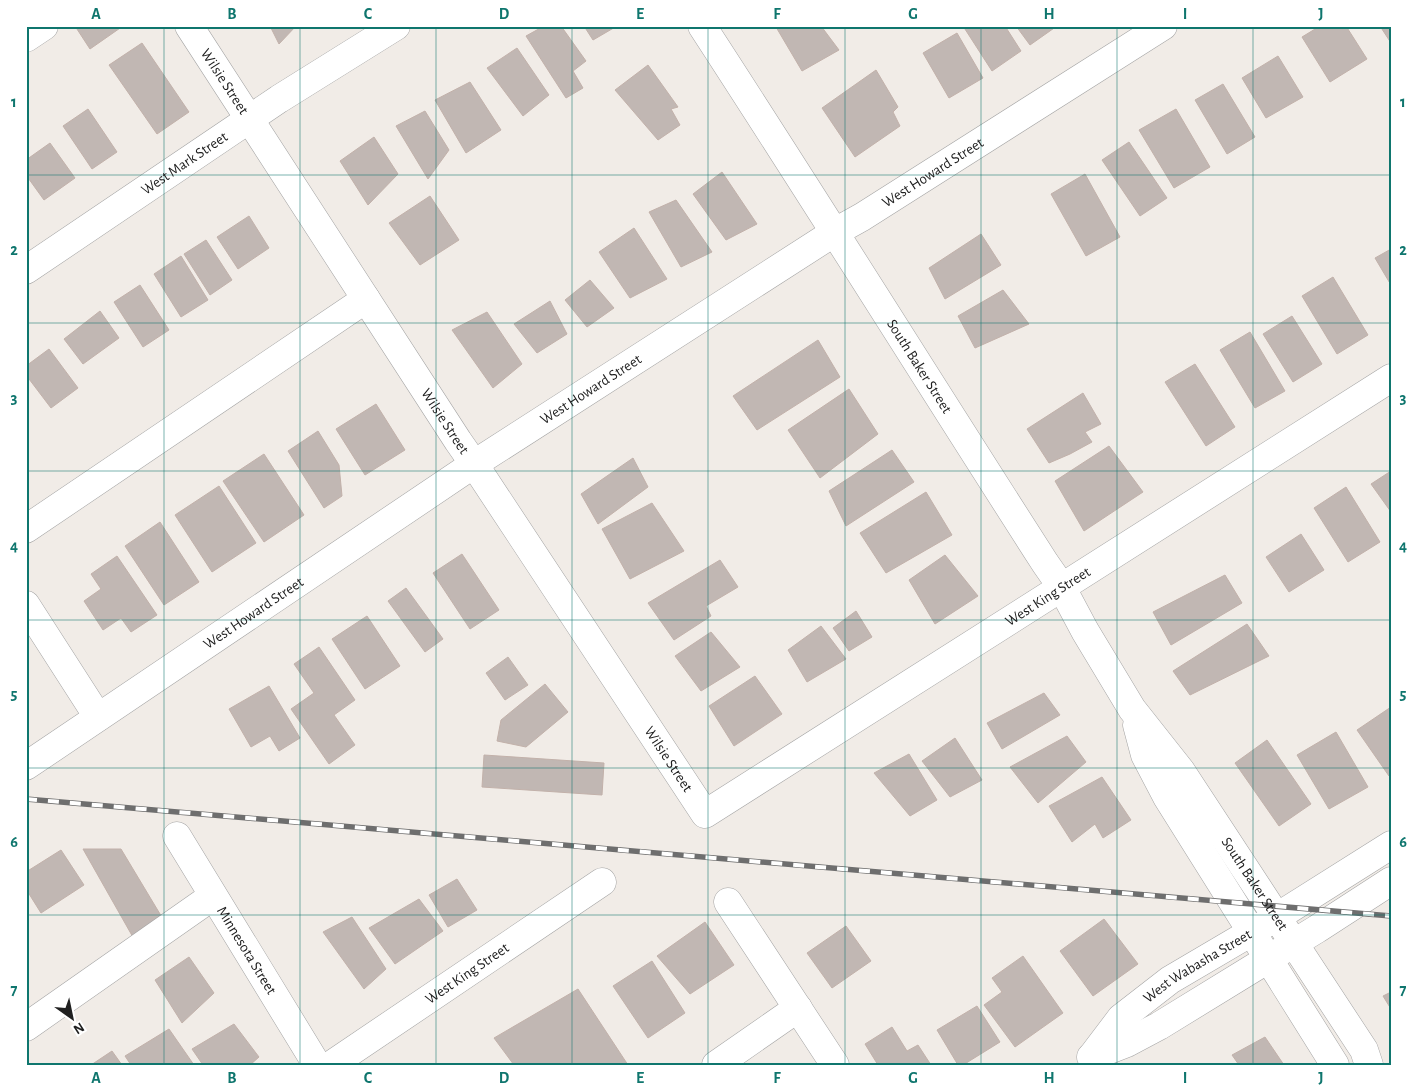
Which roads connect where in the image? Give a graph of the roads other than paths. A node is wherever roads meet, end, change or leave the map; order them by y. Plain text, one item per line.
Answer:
1 (44, 26) edge
2 (188, 26) edge
3 (396, 26) edge
4 (702, 26) edge
5 (1163, 26) edge
6 (26, 38) edge
7 (248, 120) junction
8 (835, 232) junction
9 (26, 270) edge
10 (366, 299) junction
11 (1391, 378) edge
12 (474, 464) junction
13 (26, 529) edge
14 (1061, 586) junction
15 (26, 605) edge
16 (1132, 709) junction
17 (98, 716) junction
18 (26, 766) edge
19 (704, 814) joint
20 (177, 836) dead end
21 (1391, 845) edge
22 (1391, 881) edge
23 (602, 882) dead end
24 (213, 896) junction
25 (728, 902) dead end
26 (1277, 917) junction
27 (1252, 931) junction
28 (1294, 943) junction
29 (1268, 958) junction
30 (798, 1008) junction
31 (26, 1027) edge
32 (1086, 1060) edge
33 (317, 1065) edge
34 (331, 1065) edge
35 (716, 1065) edge
36 (835, 1065) edge
37 (1335, 1065) edge
38 (1369, 1065) edge

1 - 6 street
2 - 7 street, Wilsie Street
3 - 7 street, West Mark Street
4 - 8 street, South Baker Street
5 - 8 street, West Howard Street
7 - 9 street, West Mark Street
7 - 10 street, Wilsie Street
8 - 12 street, West Howard Street
8 - 14 street, South Baker Street
10 - 12 street, Wilsie Street
10 - 13 street
11 - 14 street, West King Street
12 - 17 street, West Howard Street
12 - 19 street, Wilsie Street
14 - 16 street, South Baker Street
14 - 19 street, West King Street
15 - 17 street
16 - 26 street, South Baker Street
16 - 27 street, South Baker Street
17 - 18 street, West Howard Street
20 - 24 street, Minnesota Street
21 - 26 street, West Wabasha Street
22 - 28 street, West Wabasha Street
23 - 34 street, West King Street
24 - 31 street
24 - 33 street, Minnesota Street
25 - 30 street
26 - 27 street, West Wabasha Street
26 - 28 street, South Baker Street
27 - 29 street, South Baker Street
27 - 32 street, West Wabasha Street
28 - 29 street, West Wabasha Street
28 - 38 street, South Baker Street
29 - 32 street, West Wabasha Street
29 - 37 street, South Baker Street
30 - 35 street
30 - 36 street

